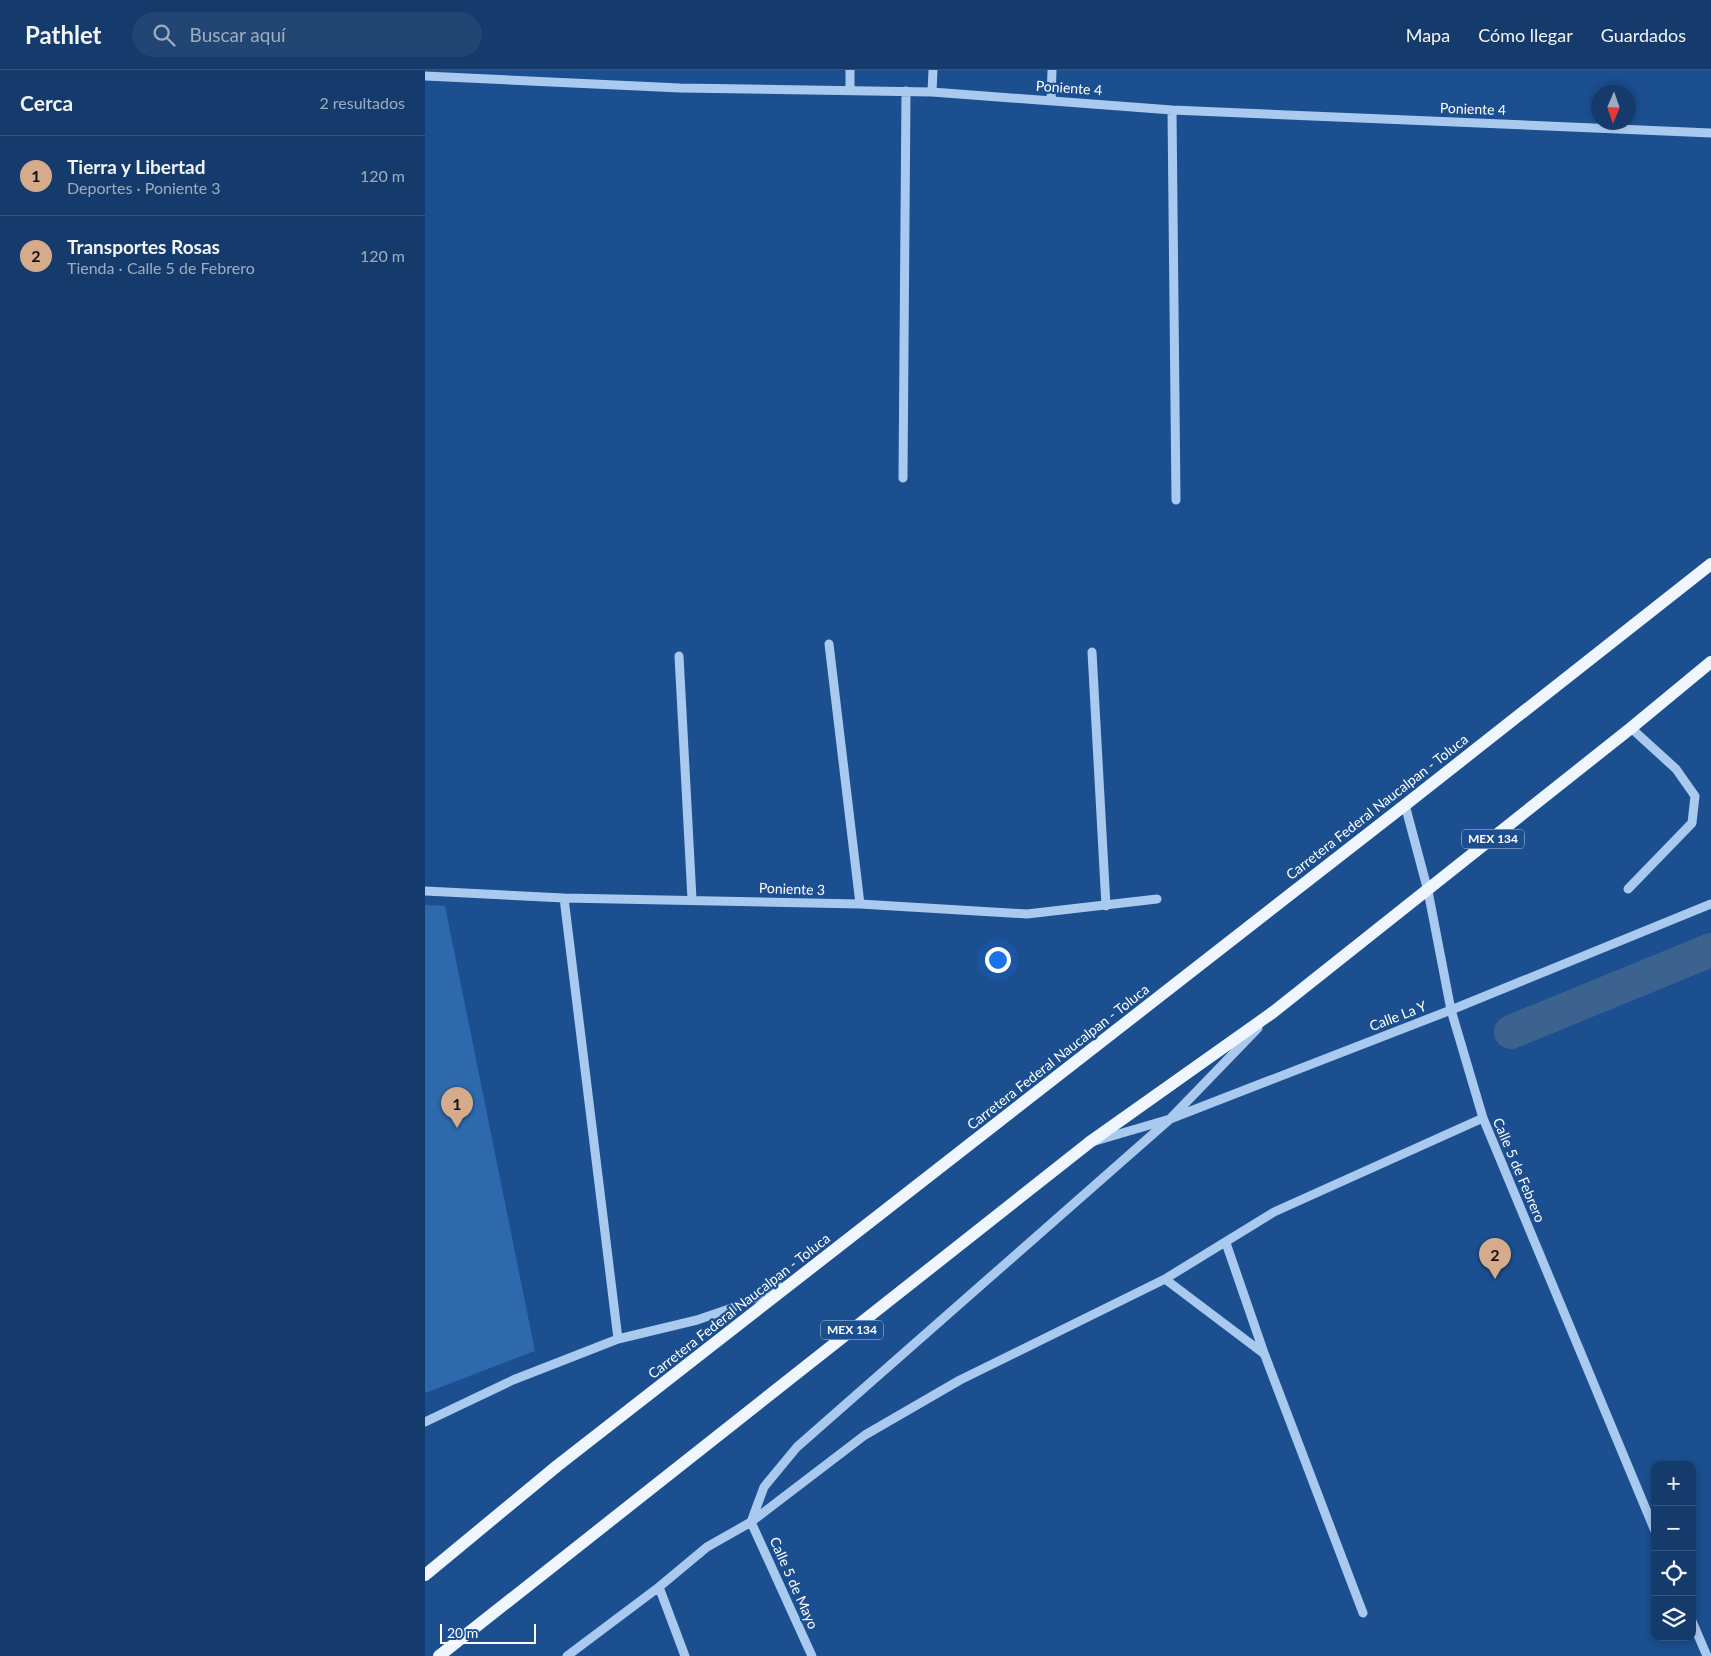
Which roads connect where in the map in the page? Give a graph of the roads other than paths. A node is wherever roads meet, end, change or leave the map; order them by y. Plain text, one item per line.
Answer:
1 (850, 70) edge
2 (933, 70) edge
3 (1053, 70) edge
4 (425, 76) edge
5 (850, 89) junction
6 (906, 91) junction
7 (932, 92) junction
8 (1051, 101) junction
9 (1171, 110) junction
10 (1711, 133) edge
11 (903, 478) dead end
12 (1176, 500) dead end
13 (1711, 564) edge
14 (829, 644) dead end
15 (1092, 652) dead end
16 (679, 656) dead end
17 (1711, 662) edge
18 (1631, 728) junction
19 (1405, 805) junction
20 (1627, 888) dead end
21 (425, 891) edge
22 (1428, 891) junction
23 (564, 898) junction
24 (692, 899) junction
25 (1157, 899) dead end
26 (860, 904) junction
27 (1711, 904) edge
28 (1106, 906) junction
29 (1451, 1010) junction
30 (1272, 1013) junction
31 (1483, 1118) junction
32 (1170, 1119) junction
33 (1090, 1142) junction
34 (1226, 1243) junction
35 (800, 1276) junction
36 (1165, 1279) junction
37 (617, 1339) junction
38 (1263, 1353) junction
39 (425, 1422) edge
40 (1651, 1521) edge
41 (751, 1522) junction
42 (425, 1575) edge
43 (659, 1587) junction
44 (1363, 1614) dead end
45 (1696, 1630) edge
46 (439, 1656) edge
47 (567, 1656) edge
48 (685, 1656) edge
49 (812, 1656) edge
50 (1707, 1656) edge

1 - 5 street
2 - 7 street
3 - 8 street
4 - 5 street, Poniente 4
5 - 6 street, Poniente 4
6 - 7 street, Poniente 4
6 - 11 street
7 - 8 street, Poniente 4
8 - 9 street, Poniente 4
9 - 10 street, Poniente 4
9 - 12 street
13 - 19 main road, Carretera Federal Naucalpan - Toluca
14 - 26 street
15 - 28 street
16 - 24 street
17 - 18 main road, MEX 134
18 - 20 street
18 - 22 main road, MEX 134
19 - 22 street, Calle 5 de Febrero
19 - 35 main road, Carretera Federal Naucalpan - Toluca
21 - 23 street, Poniente 3
22 - 29 street, Calle 5 de Febrero
22 - 30 main road, MEX 134
23 - 24 street, Poniente 3
23 - 37 street
24 - 26 street, Poniente 3
25 - 28 street, Poniente 3
26 - 28 street, Poniente 3
27 - 29 street, Calle La Y
29 - 31 street, Calle 5 de Febrero
29 - 32 street, Calle La Y
30 - 32 street
30 - 33 main road, MEX 134
31 - 34 street
31 - 40 street, Calle 5 de Febrero
32 - 33 street, Calle La Y
32 - 41 street
33 - 46 main road, MEX 134
34 - 36 street
34 - 38 street
35 - 37 street
35 - 42 main road, Carretera Federal Naucalpan - Toluca
36 - 38 street
36 - 41 street
37 - 39 street
38 - 44 street
41 - 43 street
41 - 49 street, Calle 5 de Mayo
43 - 47 street
43 - 48 street
45 - 50 street

